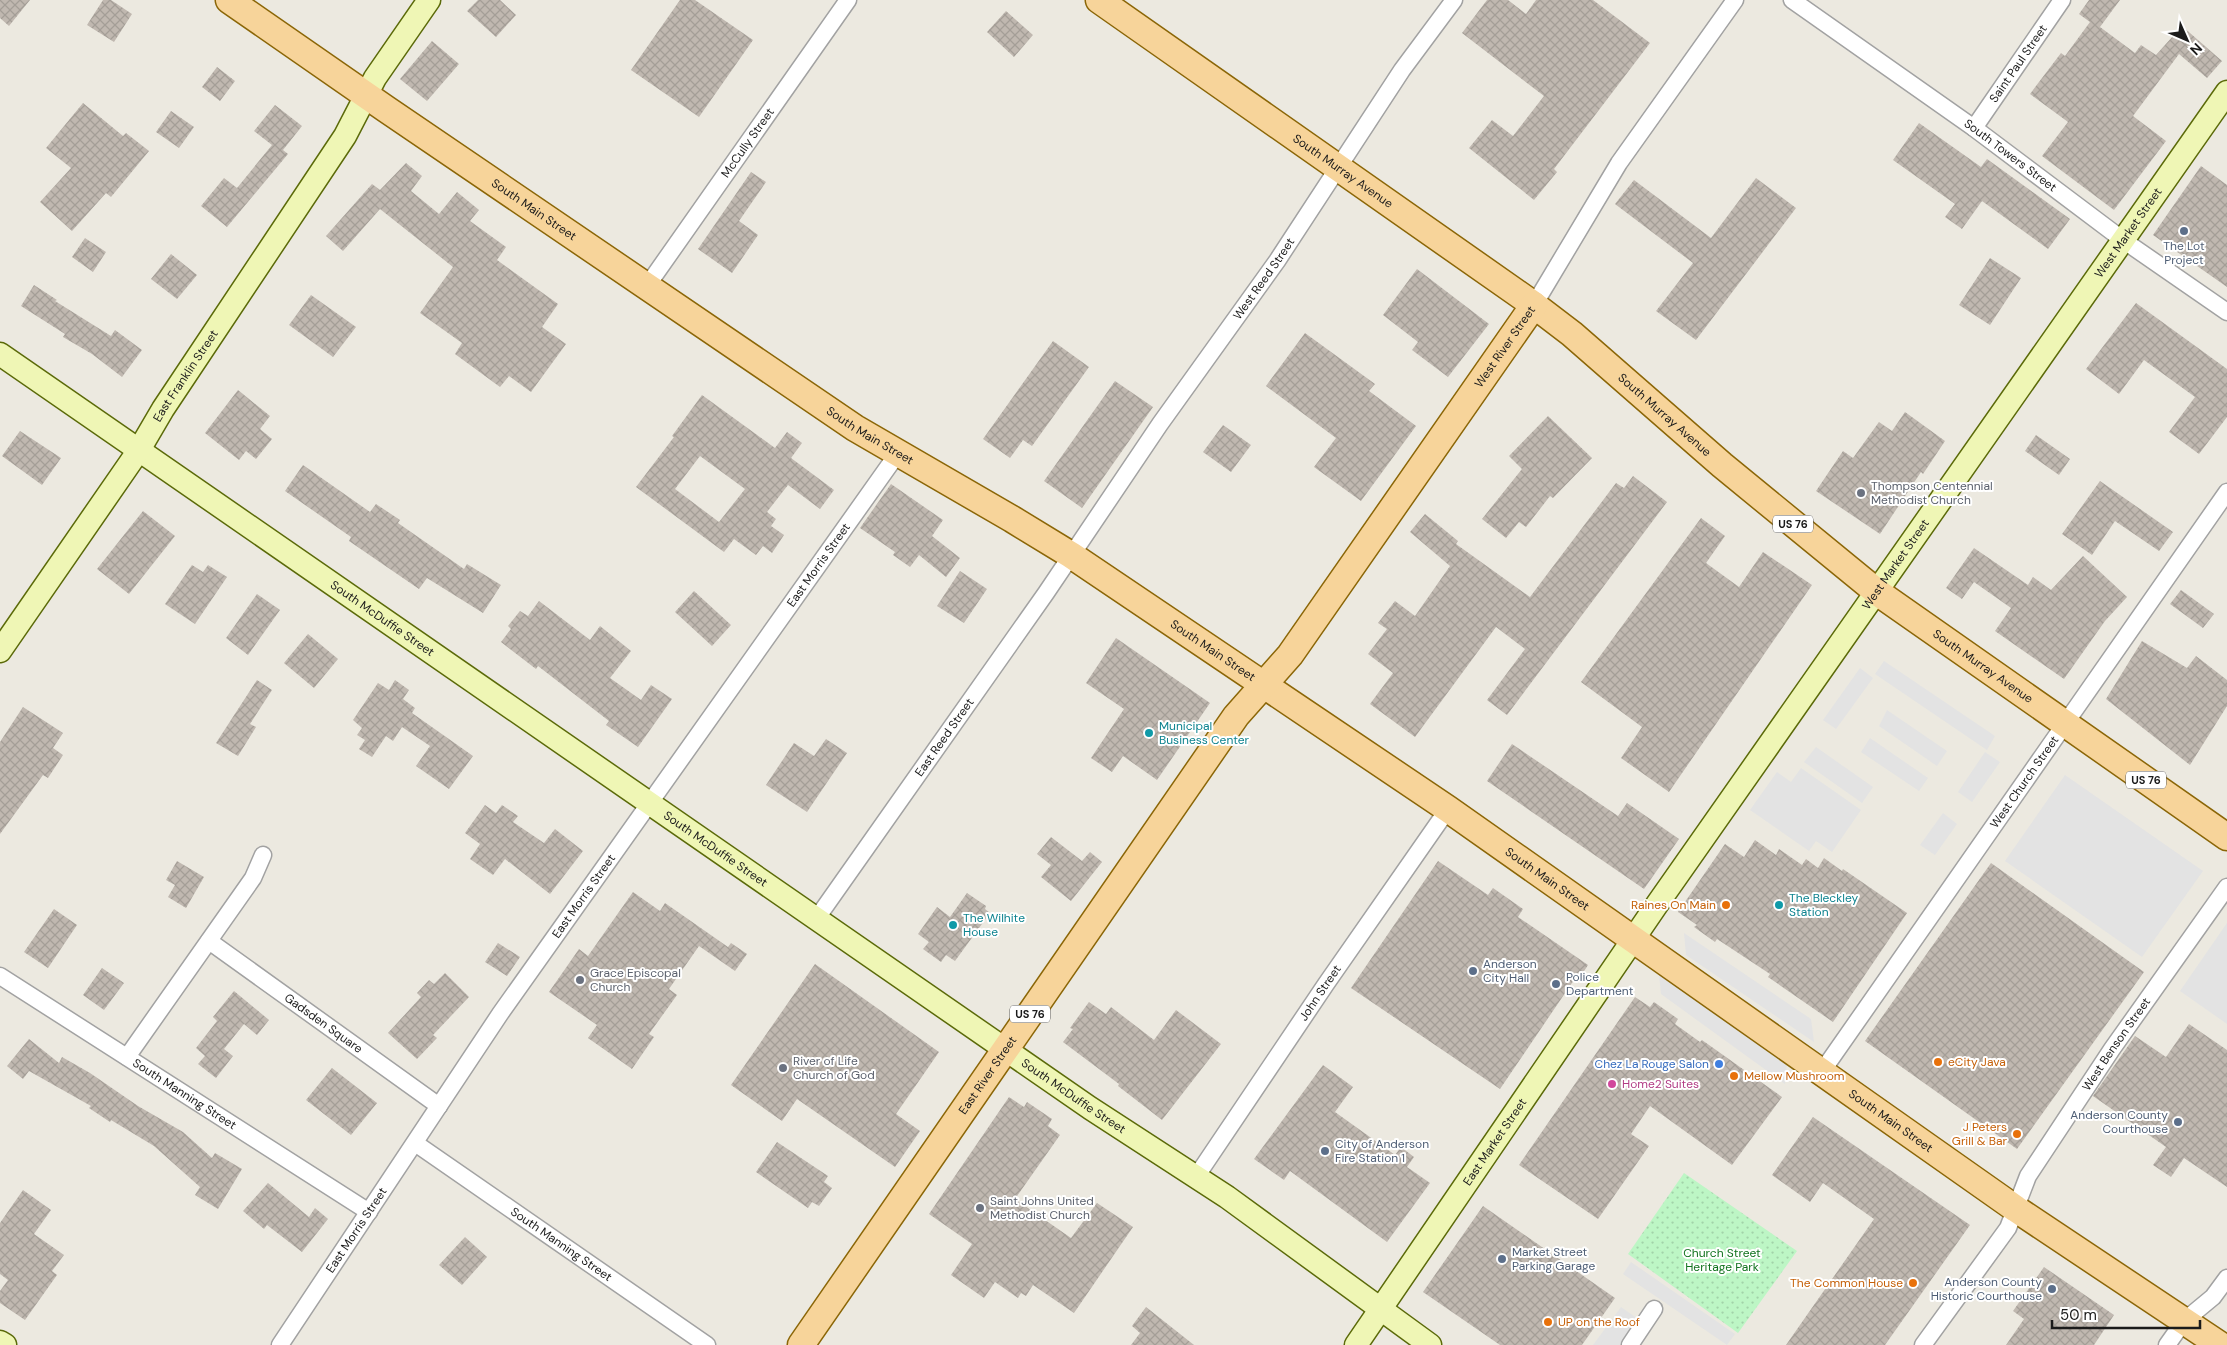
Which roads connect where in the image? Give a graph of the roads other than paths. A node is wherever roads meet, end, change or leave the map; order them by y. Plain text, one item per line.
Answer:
1 (229, 0) edge
2 (429, 0) edge
3 (848, 0) edge
4 (1099, 0) edge
5 (1454, 0) edge
6 (1736, 0) edge
7 (1792, 0) edge
8 (2062, 0) edge
9 (2227, 92) edge
10 (366, 96) junction
11 (1974, 128) junction
12 (1339, 170) junction
13 (2123, 240) junction
14 (646, 286) junction
15 (1534, 305) junction
16 (2227, 312) edge
17 (0, 354) edge
18 (139, 450) junction
19 (898, 453) junction
20 (2227, 492) edge
21 (1070, 555) junction
22 (1877, 592) junction
23 (0, 651) edge
24 (1262, 685) junction
25 (2066, 724) junction
26 (650, 804) junction
27 (1448, 809) junction
28 (2227, 837) edge
29 (263, 855) dead end
30 (2227, 887) edge
31 (817, 918) junction
32 (1633, 939) junction
33 (209, 941) junction
34 (0, 976) edge
35 (1005, 1049) junction
36 (127, 1057) junction
37 (1821, 1073) junction
38 (439, 1106) junction
39 (415, 1143) junction
40 (1196, 1177) junction
41 (2016, 1209) junction
42 (369, 1212) junction
43 (2227, 1278) edge
44 (1654, 1309) dead end
45 (1380, 1310) junction
46 (2184, 1321) junction
47 (0, 1342) edge
48 (5, 1345) edge
49 (280, 1345) edge
50 (707, 1345) edge
51 (801, 1345) edge
52 (1356, 1345) edge
53 (1430, 1345) edge
54 (1630, 1345) edge
55 (1923, 1345) edge
56 (2166, 1345) edge
57 (2220, 1345) edge

1 - 10 main road, South Main Street
2 - 10 street, East Franklin Street
3 - 14 street, McCully Street
4 - 12 main road, South Murray Avenue
5 - 12 street, West Reed Street
6 - 15 street, West River Street
7 - 11 street, South Towers Street
8 - 11 street, Saint Paul Street
9 - 13 street, West Market Street
10 - 14 main road, South Main Street
10 - 18 street, East Franklin Street
11 - 13 street, South Towers Street
12 - 15 main road, South Murray Avenue
12 - 21 street, West Reed Street
13 - 16 street, South Towers Street
13 - 22 street, West Market Street
14 - 19 main road, South Main Street
15 - 22 main road, South Murray Avenue / US 76
15 - 24 main road, West River Street / US 76
17 - 18 street, South McDuffie Street
18 - 23 street, East Franklin Street
18 - 26 street, South McDuffie Street
19 - 21 main road, South Main Street
19 - 26 street, East Morris Street
20 - 25 street, West Church Street
21 - 24 main road, South Main Street
21 - 31 street, East Reed Street
22 - 25 main road, South Murray Avenue / US 76
22 - 32 street, West Market Street
24 - 27 main road, South Main Street
24 - 35 main road, East River Street / US 76
25 - 28 main road, South Murray Avenue / US 76
25 - 37 street, West Church Street
26 - 31 street, South McDuffie Street
26 - 38 street, East Morris Street
27 - 32 main road, South Main Street
27 - 40 street, John Street
29 - 33 street
30 - 41 street, West Benson Street
31 - 35 street, South McDuffie Street
32 - 37 main road, South Main Street
32 - 45 street, East Market Street
33 - 36 street
33 - 38 street, Gadsden Square
34 - 36 street, South Manning Street
35 - 40 street, South McDuffie Street
35 - 51 main road, East River Street / US 76
36 - 42 street, South Manning Street
37 - 41 main road, South Main Street
38 - 39 street, East Morris Street
39 - 42 street, East Morris Street
39 - 50 street, South Manning Street
40 - 45 street, South McDuffie Street
41 - 46 main road, South Main Street
41 - 55 street, West Benson Street
42 - 49 street, East Morris Street
43 - 46 street
44 - 54 street
45 - 52 street, East Market Street
45 - 53 street, South McDuffie Street
46 - 56 street
46 - 57 main road, South Main Street
47 - 48 street

